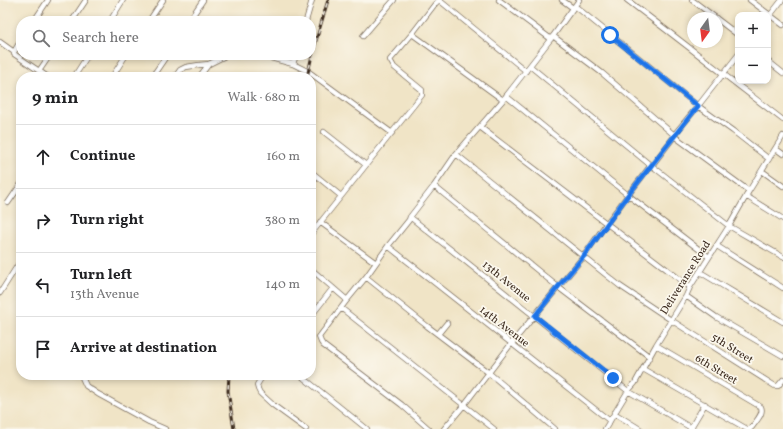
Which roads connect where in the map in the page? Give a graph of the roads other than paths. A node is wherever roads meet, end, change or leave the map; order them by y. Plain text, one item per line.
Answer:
1 (48, 0) edge
2 (86, 0) edge
3 (123, 0) edge
4 (163, 0) edge
5 (312, 0) edge
6 (394, 0) edge
7 (439, 0) edge
8 (499, 0) edge
9 (562, 0) edge
10 (579, 0) edge
11 (627, 0) edge
12 (692, 0) edge
13 (750, 0) edge
14 (782, 0) edge
15 (201, 1) edge
16 (574, 7) junction
17 (708, 12) edge
18 (764, 12) edge
19 (771, 14) edge
20 (37, 16) edge
21 (75, 16) edge
22 (113, 16) edge
23 (152, 16) edge
24 (192, 16) edge
25 (307, 16) edge
26 (771, 17) edge
27 (723, 23) edge
28 (783, 25) edge
29 (735, 33) edge
30 (412, 34) junction
31 (362, 36) dead end
32 (552, 37) junction
33 (0, 42) edge
34 (16, 49) edge
35 (14, 52) junction
36 (16, 55) edge
37 (735, 59) edge
38 (23, 60) edge
39 (47, 60) edge
40 (85, 60) edge
41 (123, 60) edge
42 (164, 60) edge
43 (217, 60) edge
44 (278, 60) edge
45 (294, 60) edge
46 (771, 63) edge
47 (209, 64) junction
48 (293, 64) junction
49 (530, 66) junction
50 (39, 71) joint
51 (526, 71) junction
52 (77, 72) edge
53 (115, 72) edge
54 (155, 72) edge
55 (179, 72) edge
56 (203, 72) edge
57 (309, 72) edge
58 (783, 73) edge
59 (723, 74) junction
60 (316, 77) edge
61 (505, 98) junction
62 (698, 106) junction
63 (783, 120) edge
64 (480, 127) junction
65 (324, 132) dead end
66 (392, 133) junction
67 (674, 136) junction
68 (783, 136) edge
69 (776, 149) junction
70 (456, 154) junction
71 (783, 154) edge
72 (769, 159) junction
73 (366, 165) junction
74 (651, 165) junction
75 (762, 171) junction
76 (316, 176) edge
77 (434, 186) junction
78 (783, 186) edge
79 (16, 191) edge
80 (749, 191) junction
81 (628, 195) junction
82 (341, 196) junction
83 (746, 196) junction
84 (8, 203) dead end
85 (410, 217) junction
86 (783, 219) edge
87 (320, 222) junction
88 (606, 224) junction
89 (730, 226) junction
90 (316, 227) edge
91 (388, 246) junction
92 (717, 246) junction
93 (584, 256) junction
94 (709, 257) junction
95 (783, 257) edge
96 (376, 263) junction
97 (16, 268) edge
98 (700, 272) junction
99 (316, 273) edge
100 (366, 277) junction
101 (558, 287) junction
102 (690, 287) junction
103 (333, 288) junction
104 (783, 288) edge
105 (0, 293) edge
106 (686, 296) junction
107 (347, 300) junction
108 (341, 308) junction
109 (316, 310) edge
110 (535, 316) junction
111 (671, 320) junction
112 (783, 322) edge
113 (447, 323) dead end
114 (438, 334) junction
115 (511, 344) junction
116 (656, 345) junction
117 (783, 356) edge
118 (650, 357) junction
119 (643, 369) junction
120 (489, 374) junction
121 (83, 380) edge
122 (260, 380) edge
123 (306, 380) edge
124 (783, 380) edge
125 (628, 391) junction
126 (704, 404) junction
127 (464, 405) junction
128 (614, 413) junction
129 (610, 421) junction
130 (165, 429) edge
131 (306, 429) edge
132 (367, 429) edge
133 (430, 429) edge
134 (444, 429) edge
135 (494, 429) edge
136 (556, 429) edge
137 (605, 429) edge
138 (640, 429) edge
139 (691, 429) edge

1 - 20 street
2 - 21 street
3 - 22 street
4 - 23 street
5 - 25 street
6 - 31 street
7 - 30 street
7 - 51 street
8 - 32 street
9 - 16 street
10 - 16 street
11 - 59 street
12 - 17 street
13 - 18 street
14 - 19 street
15 - 24 street
16 - 32 street
16 - 62 street
26 - 28 street
27 - 29 street
30 - 61 street
30 - 66 street
32 - 49 street
32 - 67 street
33 - 35 street
34 - 35 street
35 - 36 street
37 - 59 street
38 - 50 street
39 - 50 street
40 - 52 street
41 - 53 street
42 - 54 street
43 - 47 street
44 - 48 street
45 - 48 street
46 - 58 street
47 - 55 street
47 - 56 street
48 - 57 street
49 - 51 street
49 - 74 street
51 - 61 street
59 - 62 street
59 - 63 street
60 - 66 street
61 - 64 street
61 - 81 street
62 - 67 street
62 - 72 street
64 - 70 street
64 - 88 street
65 - 73 street
66 - 73 street
67 - 74 street
67 - 80 street
68 - 69 street, Deliverance Road
69 - 71 street
69 - 72 street, Deliverance Road
70 - 77 street
70 - 93 street
72 - 75 street, Deliverance Road
73 - 82 street
74 - 81 street
74 - 89 street
75 - 78 street
75 - 80 street, Deliverance Road
76 - 82 street
77 - 85 street
77 - 101 street
79 - 84 street
80 - 83 street, Deliverance Road
81 - 88 street
81 - 94 street
82 - 87 street
83 - 86 street
83 - 89 street, Deliverance Road
85 - 91 street
85 - 110 street, 13th Avenue
87 - 90 street
87 - 96 street
88 - 93 street
88 - 102 street
89 - 92 street, Deliverance Road
89 - 95 street
91 - 96 street
91 - 115 street, 14th Avenue
92 - 94 street, Deliverance Road
92 - 104 street
93 - 101 street
93 - 111 street
94 - 98 street, Deliverance Road
96 - 100 street
97 - 105 street
98 - 102 street, Deliverance Road
98 - 112 street
99 - 103 street
100 - 107 street
100 - 114 street
101 - 110 street
101 - 118 street
102 - 106 street, Deliverance Road
103 - 107 street
103 - 109 street
106 - 111 street, Deliverance Road
106 - 117 street
107 - 108 street
108 - 127 street
108 - 133 street
110 - 115 street
110 - 125 street, 13th Avenue
111 - 116 street, Deliverance Road
111 - 124 street, 5th Street
113 - 114 street
114 - 120 street
115 - 120 street
115 - 129 street, 14th Avenue
116 - 118 street, Deliverance Road
116 - 126 street, 6th Street
118 - 119 street, Deliverance Road
119 - 125 street, Deliverance Road
119 - 126 street
120 - 127 street
120 - 136 street
121 - 130 street
122 - 131 street
123 - 132 street
125 - 128 street, Deliverance Road
125 - 139 street, 13th Avenue
126 - 139 street
127 - 134 street
127 - 135 street
128 - 129 street, Deliverance Road
128 - 138 street
129 - 137 street, Deliverance Road

